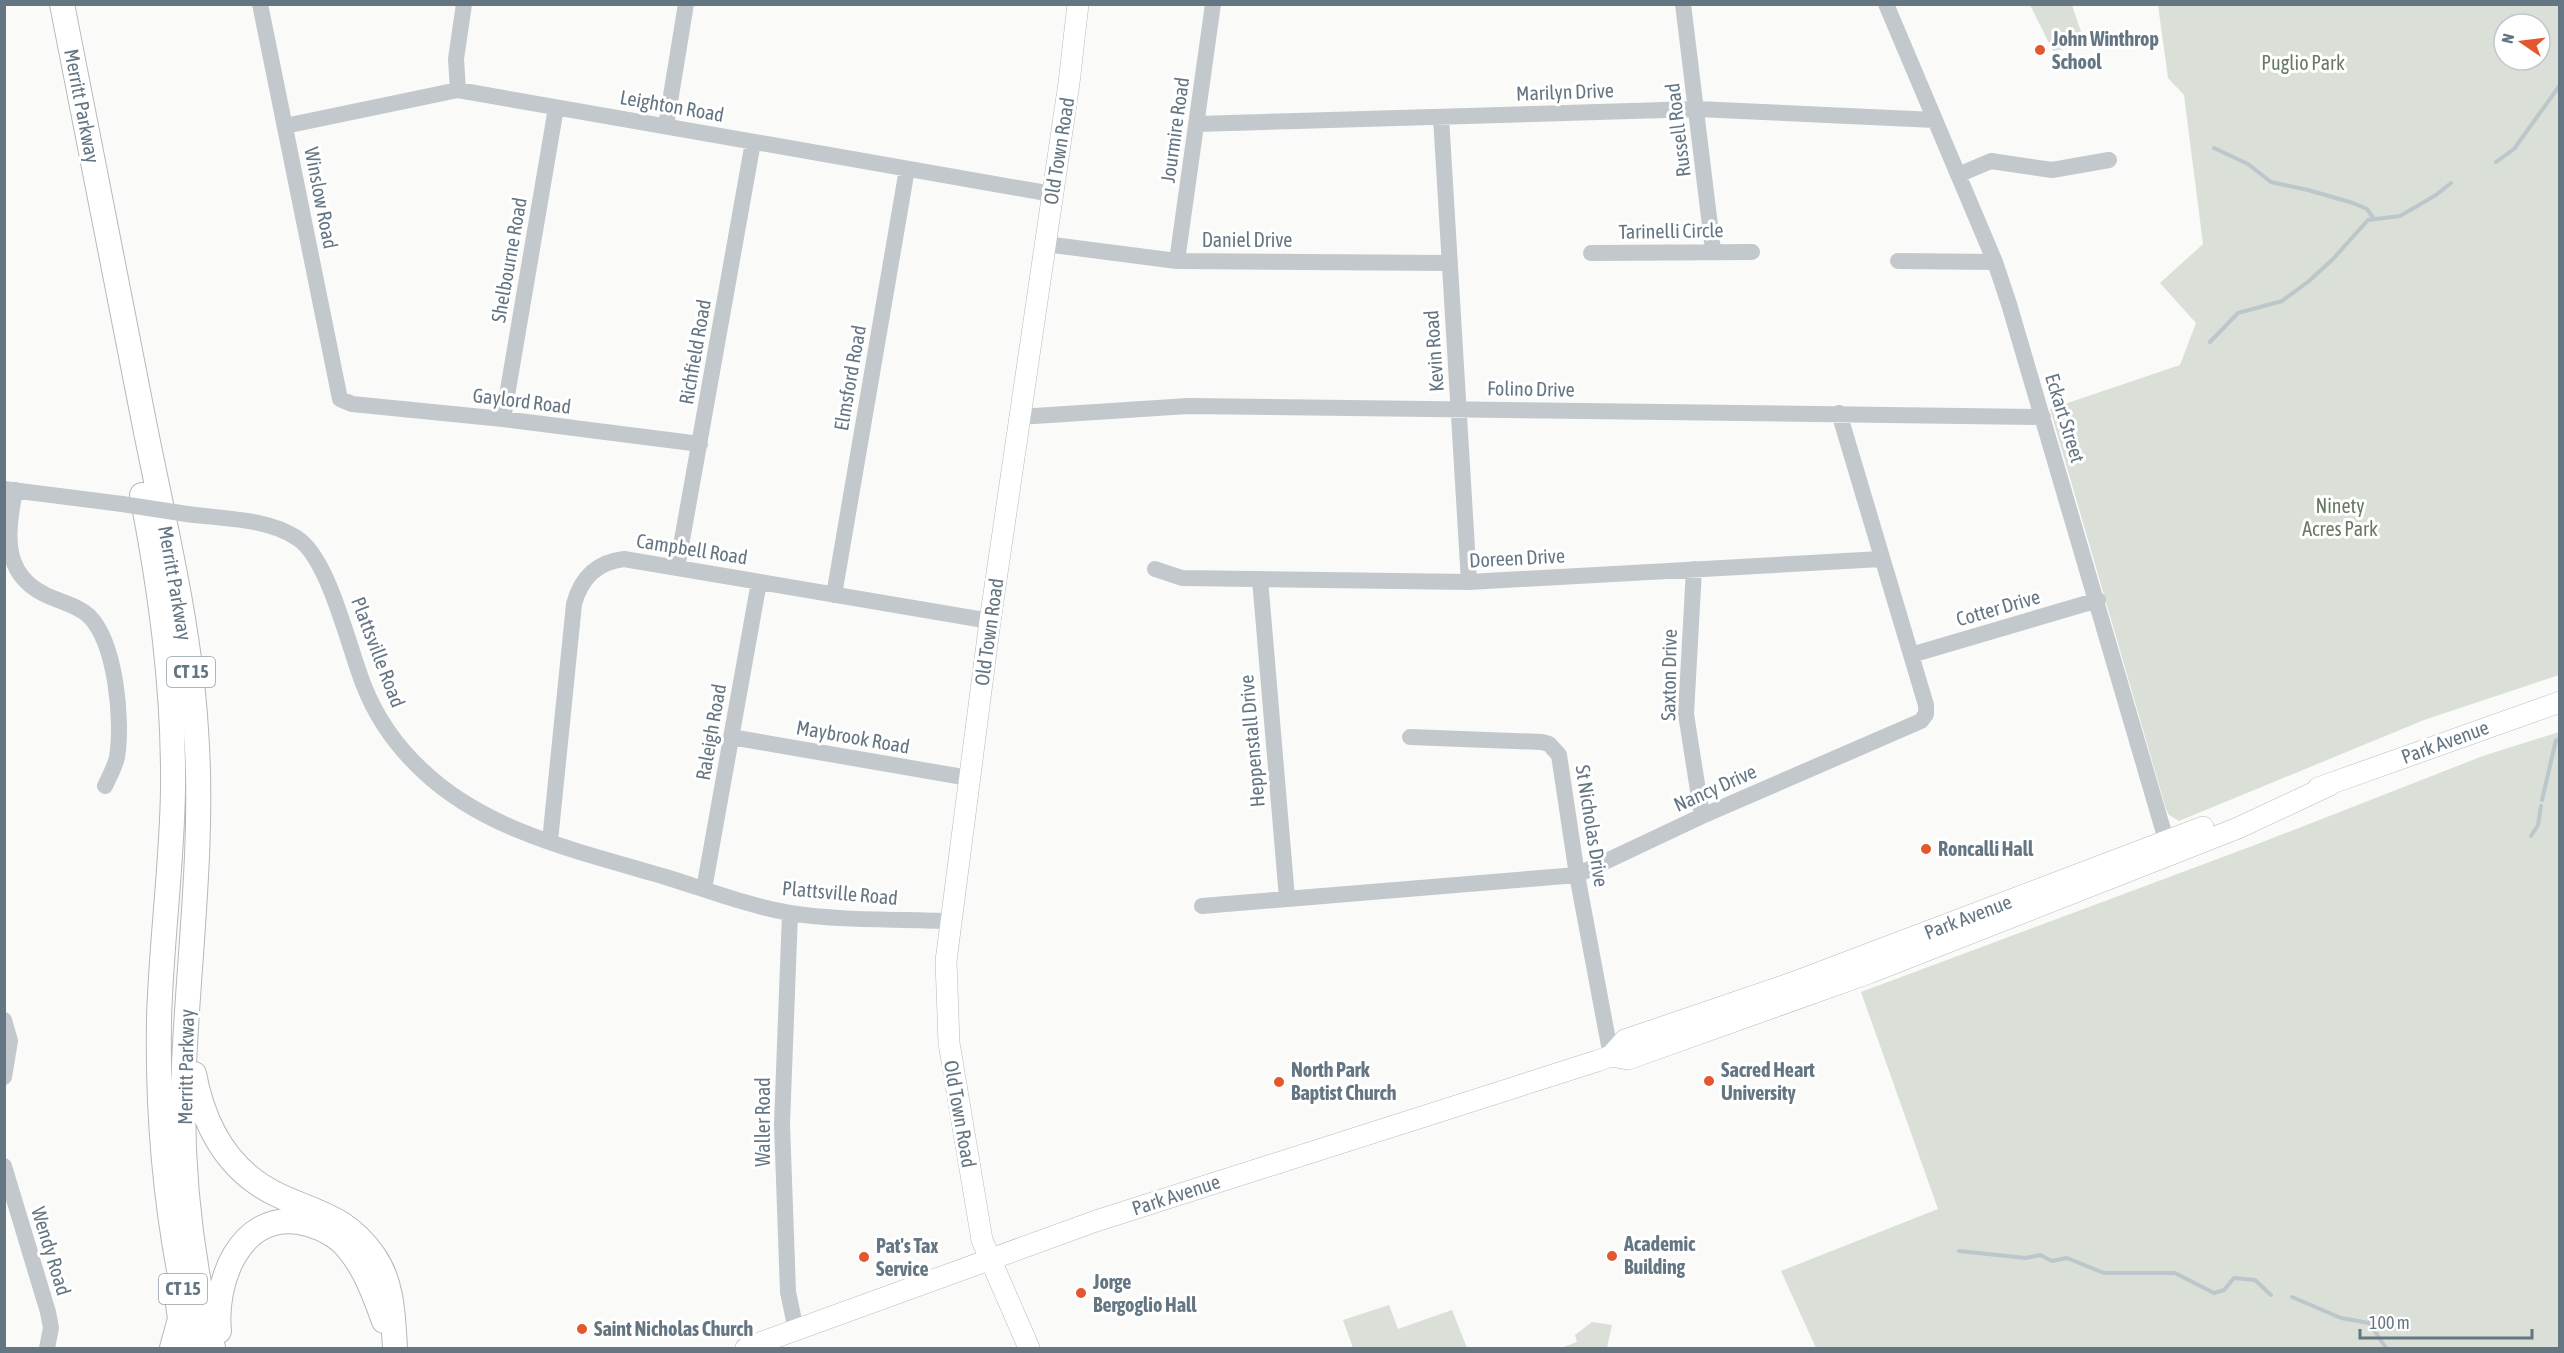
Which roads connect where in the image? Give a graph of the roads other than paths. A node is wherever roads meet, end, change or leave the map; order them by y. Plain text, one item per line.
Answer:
1 (45, 4) edge
2 (62, 4) edge
3 (260, 4) edge
4 (464, 4) edge
5 (686, 4) edge
6 (1078, 4) edge
7 (1213, 4) edge
8 (1683, 4) edge
9 (1886, 4) edge
10 (458, 90) junction
11 (556, 108) junction
12 (1697, 110) junction
13 (1441, 117) junction
14 (1935, 120) junction
15 (1197, 124) junction
16 (285, 126) junction
17 (666, 126) junction
18 (753, 142) junction
19 (2109, 160) dead end
20 (907, 169) junction
21 (1958, 175) junction
22 (1052, 194) junction
23 (1045, 244) junction
24 (1713, 250) junction
25 (1752, 252) dead end
26 (1591, 253) dead end
27 (1177, 261) junction
28 (1898, 261) dead end
29 (1995, 262) junction
30 (1450, 263) junction
31 (340, 399) joint
32 (1459, 409) junction
33 (1839, 413) junction
34 (1019, 417) junction
35 (2043, 417) junction
36 (503, 419) junction
37 (700, 444) junction
38 (10, 489) edge
39 (1881, 559) junction
40 (677, 568) junction
41 (1155, 569) dead end
42 (1694, 569) junction
43 (1260, 579) junction
44 (759, 582) junction
45 (1469, 582) junction
46 (834, 595) junction
47 (2098, 600) junction
48 (990, 621) junction
49 (1911, 655) junction
50 (2559, 702) edge
51 (731, 737) junction
52 (1410, 737) dead end
53 (969, 778) junction
54 (105, 786) dead end
55 (1702, 816) junction
56 (550, 841) junction
57 (2168, 847) junction
58 (1577, 875) junction
59 (704, 889) junction
60 (1287, 898) junction
61 (1202, 906) dead end
62 (790, 913) junction
63 (950, 921) junction
64 (186, 1017) junction
65 (4, 1020) edge
66 (1611, 1056) junction
67 (4, 1077) edge
68 (4, 1166) edge
69 (172, 1230) junction
70 (990, 1258) junction
71 (796, 1330) junction
72 (47, 1348) edge
73 (171, 1348) edge
74 (196, 1348) edge
75 (213, 1348) edge
76 (221, 1348) edge
77 (395, 1348) edge
78 (746, 1348) edge
79 (1029, 1348) edge

1 - 69 highway, Merritt Parkway / CT 15
2 - 64 highway, Merritt Parkway / CT 15
3 - 16 street, Winslow Road
4 - 10 street
5 - 17 street
6 - 22 main road, Old Town Road
7 - 15 street, Jourmire Road
8 - 12 street, Russell Road
9 - 14 street, Eckart Street
10 - 11 street, Leighton Road
10 - 16 street, Leighton Road
11 - 17 street, Leighton Road
11 - 36 street, Shelbourne Road
12 - 13 street, Marilyn Drive
12 - 14 street, Marilyn Drive
12 - 24 street, Russell Road
13 - 15 street, Marilyn Drive
13 - 30 street, Kevin Road
14 - 21 street, Eckart Street
15 - 27 street, Jourmire Road
16 - 31 street, Winslow Road
17 - 18 street, Leighton Road
18 - 20 street, Leighton Road
18 - 37 street, Richfield Road
19 - 21 street
20 - 22 street, Leighton Road
20 - 46 street, Elmsford Road
21 - 29 street, Eckart Street
22 - 23 main road, Old Town Road
23 - 27 street, Daniel Drive
23 - 34 main road, Old Town Road
24 - 25 street, Tarinelli Circle
24 - 26 street, Tarinelli Circle
27 - 30 street, Daniel Drive
28 - 29 street
29 - 35 street, Eckart Street
30 - 32 street, Kevin Road
31 - 36 street, Gaylord Road
32 - 33 street, Folino Drive
32 - 34 street, Folino Drive
32 - 45 street, Kevin Road
33 - 35 street, Folino Drive
33 - 39 street, Nancy Drive
34 - 48 main road, Old Town Road
35 - 47 street, Eckart Street
36 - 37 street, Gaylord Road
37 - 40 street, Richfield Road
38 - 54 street
38 - 56 street, Plattsville Road, bridge
39 - 42 street, Doreen Drive
39 - 49 street, Nancy Drive
40 - 44 street, Campbell Road
40 - 56 street, Campbell Road
41 - 43 street, Doreen Drive
42 - 45 street, Doreen Drive
42 - 55 street, Saxton Drive
43 - 45 street, Doreen Drive
43 - 60 street, Heppenstall Drive
44 - 46 street, Campbell Road
44 - 51 street, Raleigh Road
46 - 48 street, Campbell Road
47 - 49 street, Cotter Drive
47 - 57 street, Eckart Street
48 - 53 main road, Old Town Road
49 - 55 street, Nancy Drive
50 - 57 main road, Park Avenue
51 - 53 street, Maybrook Road
51 - 59 street, Raleigh Road
52 - 58 street, St Nicholas Drive
53 - 63 main road, Old Town Road
55 - 58 street, Nancy Drive
56 - 59 street, Plattsville Road
57 - 66 main road, Park Avenue
58 - 60 street, Nancy Drive
58 - 66 street, St Nicholas Drive
59 - 62 street, Plattsville Road
60 - 61 street, Nancy Drive
62 - 63 street, Plattsville Road
62 - 71 street, Waller Road
63 - 70 main road, Old Town Road
64 - 75 highway, Merritt Parkway / CT 15
64 - 77 highway
65 - 67 street
66 - 70 main road, Park Avenue
68 - 72 street, Wendy Road
69 - 73 highway
69 - 74 highway, Merritt Parkway / CT 15
70 - 71 main road, Park Avenue
70 - 79 main road, Old Town Road
71 - 78 main road, Park Avenue
76 - 77 highway

